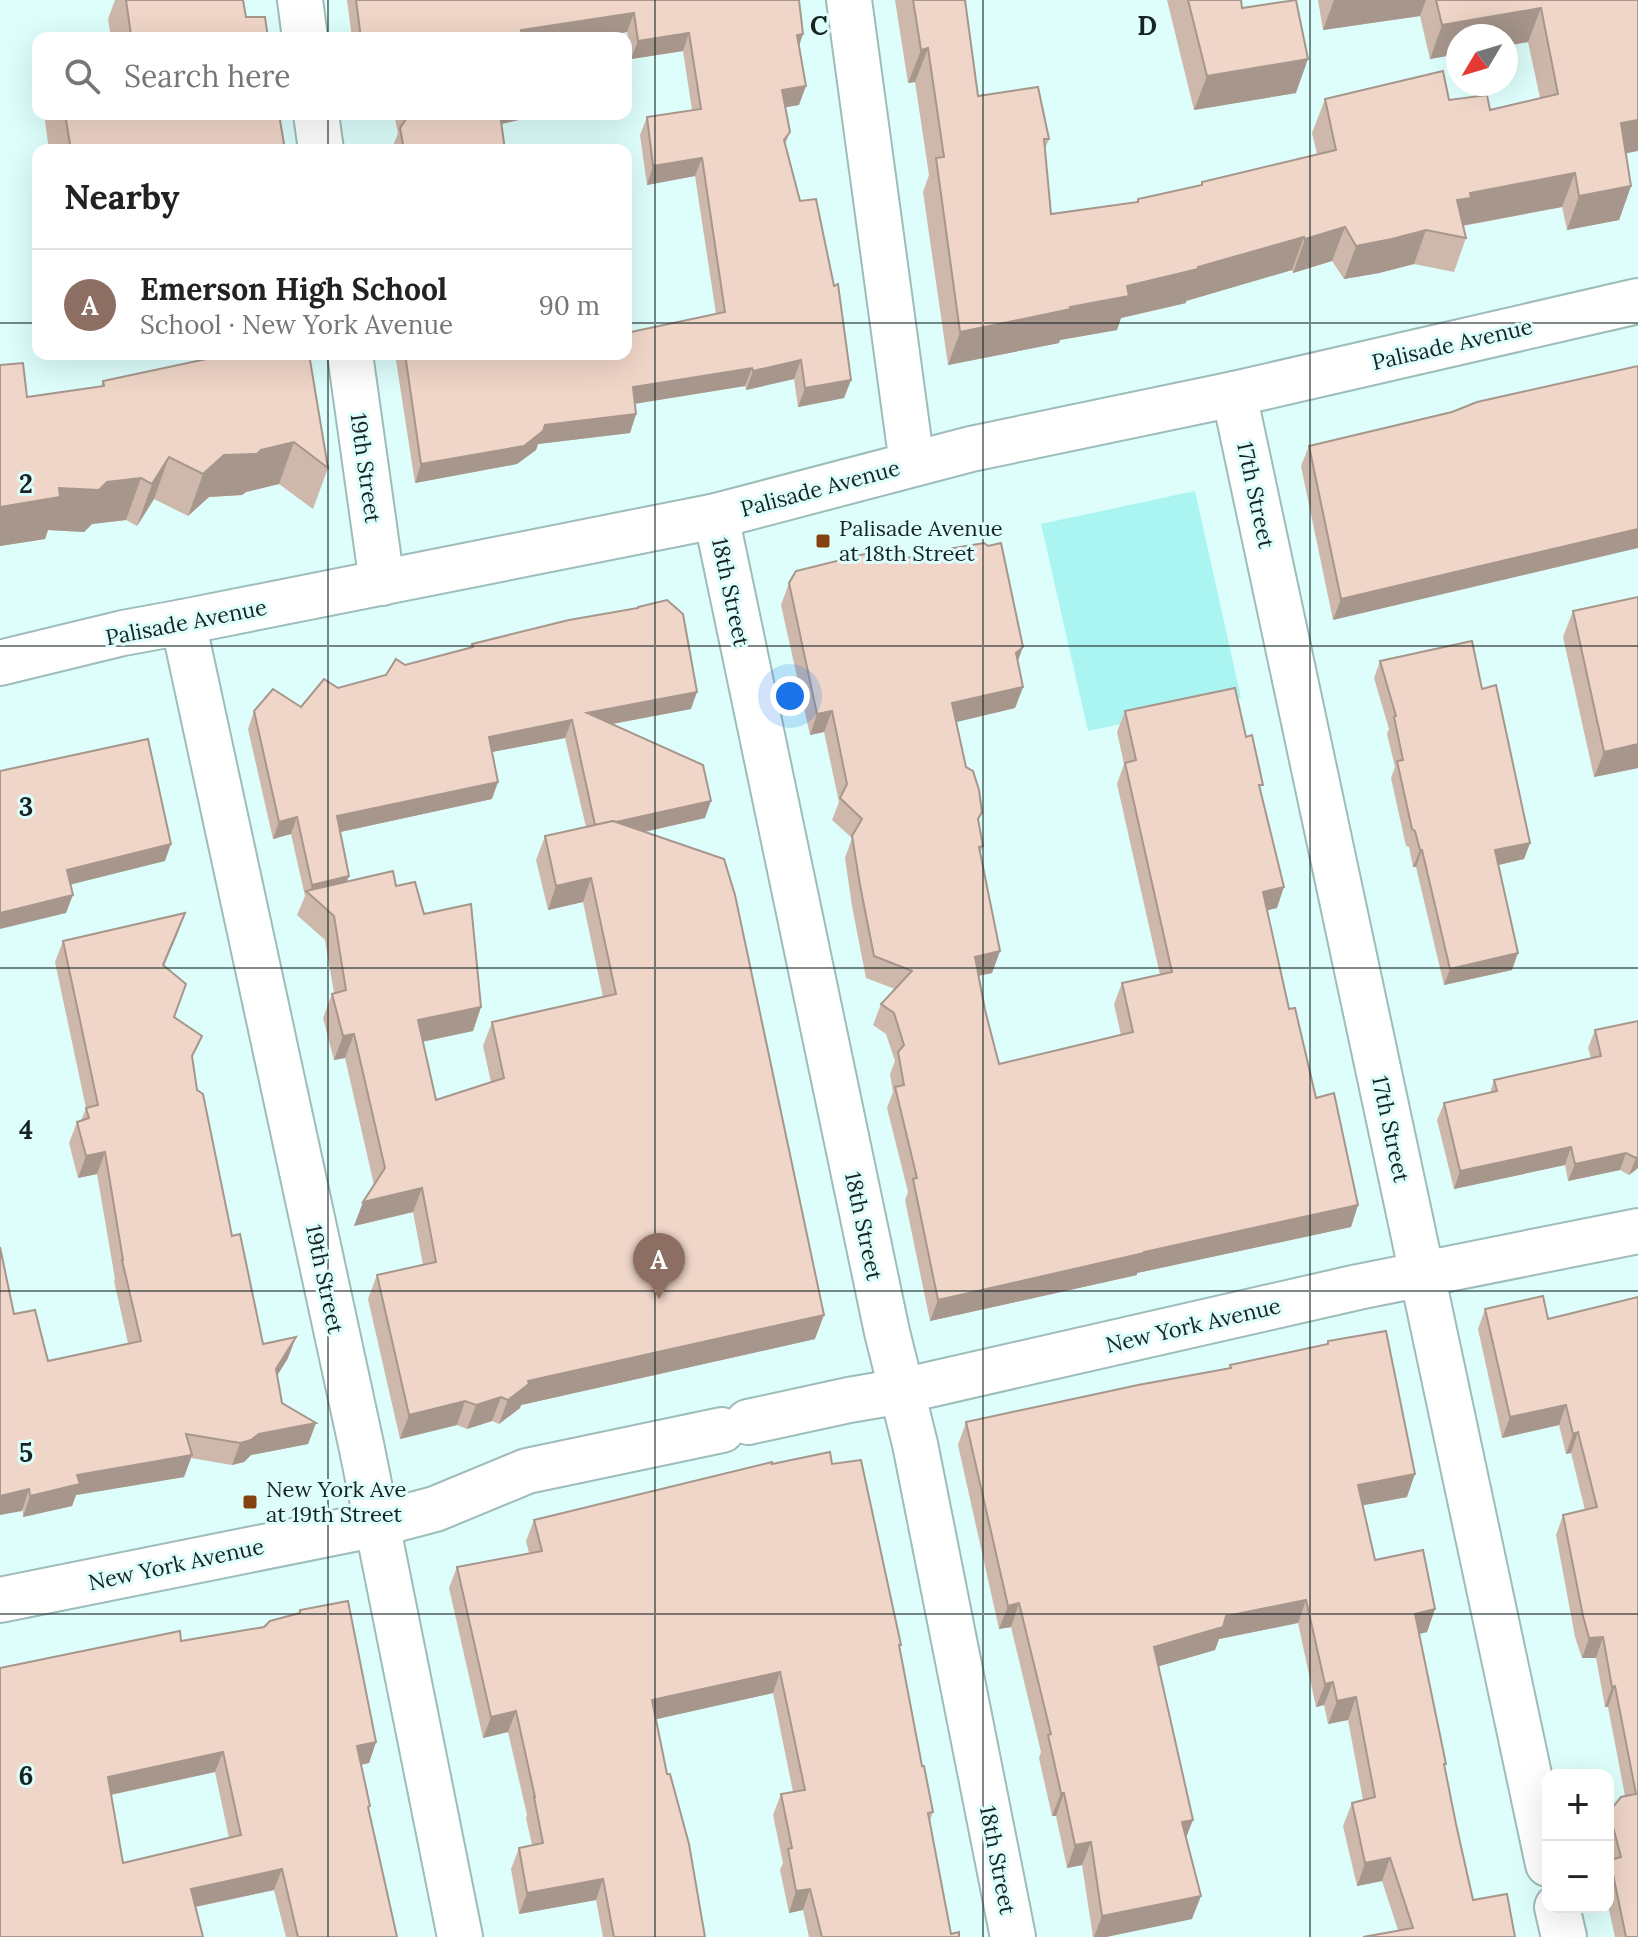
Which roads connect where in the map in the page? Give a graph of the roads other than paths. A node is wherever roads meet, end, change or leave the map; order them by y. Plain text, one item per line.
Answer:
1 (300, 0) edge
2 (849, 0) edge
3 (304, 32) edge
4 (317, 120) edge
5 (320, 144) edge
6 (1638, 301) edge
7 (351, 360) edge
8 (1234, 394) junction
9 (912, 464) junction
10 (716, 516) junction
11 (382, 583) junction
12 (183, 622) junction
13 (0, 663) edge
14 (1638, 1231) edge
15 (1422, 1274) junction
16 (902, 1391) junction
17 (378, 1524) junction
18 (0, 1600) edge
19 (1543, 1841) edge
20 (1558, 1913) edge
21 (460, 1937) edge
22 (1013, 1937) edge
23 (1564, 1937) edge

1 - 3 street
2 - 9 street
4 - 5 street
6 - 8 street, Palisade Avenue
7 - 11 street, 19th Street
8 - 9 street, Palisade Avenue
8 - 15 street, 17th Street
9 - 10 street, Palisade Avenue
10 - 11 street, Palisade Avenue
10 - 16 street, 18th Street
11 - 12 street, Palisade Avenue
12 - 13 street, Palisade Avenue
12 - 17 street, 19th Street
14 - 15 street, New York Avenue
15 - 16 street, New York Avenue
15 - 19 street, 17th Street
16 - 17 street, New York Avenue
16 - 22 street, 18th Street
17 - 18 street, New York Avenue
17 - 21 street, 19th Street
20 - 23 street

